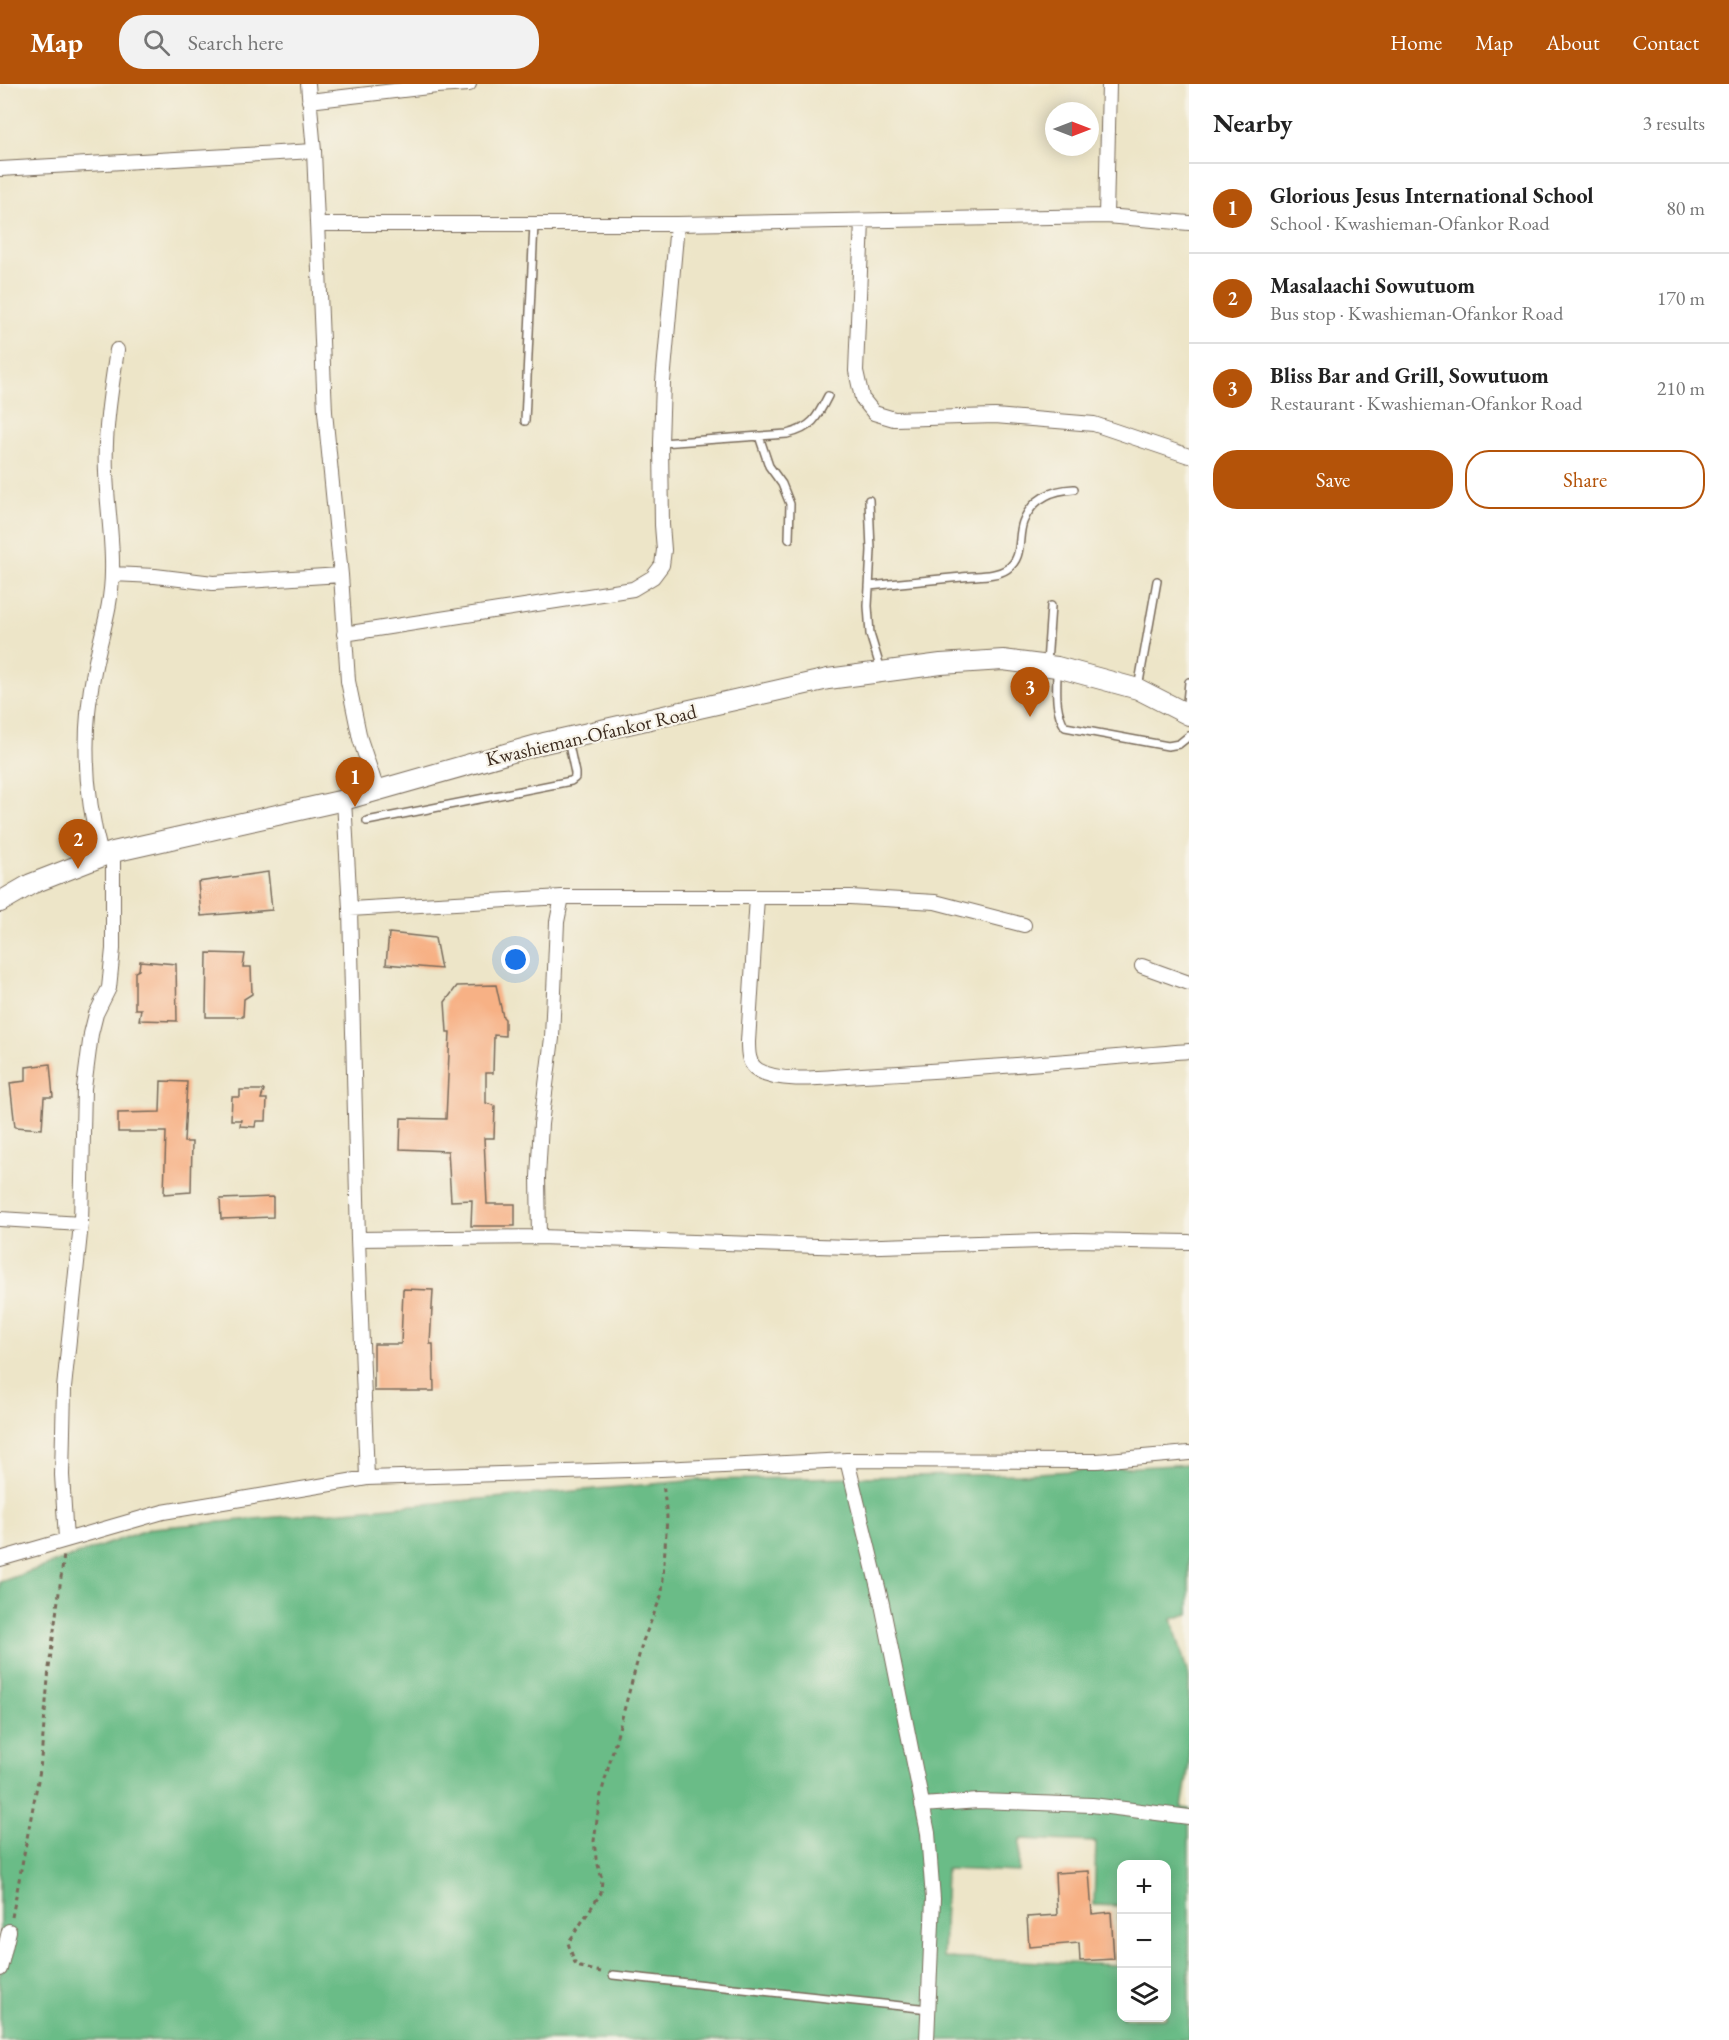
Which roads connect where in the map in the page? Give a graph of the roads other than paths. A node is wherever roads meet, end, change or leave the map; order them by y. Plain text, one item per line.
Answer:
1 (308, 84) edge
2 (470, 84) edge
3 (1109, 84) edge
4 (309, 101) junction
5 (314, 151) junction
6 (0, 169) edge
7 (1106, 216) junction
8 (862, 221) junction
9 (1189, 223) edge
10 (317, 224) junction
11 (534, 224) junction
12 (677, 224) junction
13 (117, 350) dead end
14 (828, 396) dead end
15 (525, 422) dead end
16 (759, 436) junction
17 (661, 443) junction
18 (1189, 456) edge
19 (1074, 489) dead end
20 (869, 500) dead end
21 (789, 540) dead end
22 (112, 574) junction
23 (341, 575) junction
24 (1157, 581) dead end
25 (869, 586) junction
26 (1051, 606) dead end
27 (344, 634) junction
28 (1052, 666) junction
29 (881, 671) junction
30 (1189, 682) edge
31 (1138, 689) junction
32 (1188, 714) edge
33 (1189, 736) edge
34 (568, 738) junction
35 (377, 790) junction
36 (344, 800) junction
37 (367, 821) dead end
38 (107, 854) junction
39 (562, 897) junction
40 (757, 897) junction
41 (0, 902) edge
42 (350, 909) junction
43 (1024, 925) dead end
44 (1143, 966) dead end
45 (1189, 983) edge
46 (1189, 1051) edge
47 (0, 1219) edge
48 (81, 1224) junction
49 (539, 1237) junction
50 (358, 1239) junction
51 (1189, 1242) edge
52 (1189, 1453) edge
53 (848, 1460) junction
54 (367, 1478) junction
55 (66, 1539) junction
56 (0, 1559) edge
57 (922, 1805) junction
58 (1189, 1817) edge
59 (5, 1931) edge
60 (0, 1970) edge
61 (613, 1975) road end
62 (929, 2009) junction
63 (927, 2040) edge

1 - 4 street
2 - 4 street
3 - 7 street
4 - 5 street
5 - 6 street
5 - 10 street
7 - 8 street
7 - 9 street
8 - 12 street
8 - 18 street
10 - 11 street
10 - 23 street
11 - 12 street
11 - 15 lane
12 - 17 street
13 - 22 street
14 - 16 lane
16 - 17 lane
16 - 21 lane
17 - 27 street
19 - 25 lane
20 - 25 lane
22 - 23 street
22 - 38 street
23 - 27 street
24 - 31 lane
25 - 29 lane
26 - 28 lane
27 - 35 street
28 - 29 main road, Kwashieman-Ofankor Road
28 - 31 main road, Kwashieman-Ofankor Road
28 - 33 lane
29 - 34 main road, Kwashieman-Ofankor Road
30 - 32 lane
31 - 32 main road, Kwashieman-Ofankor Road
34 - 35 main road, Kwashieman-Ofankor Road
34 - 37 lane
35 - 36 main road, Kwashieman-Ofankor Road
36 - 38 main road, Kwashieman-Ofankor Road
36 - 42 street
38 - 41 main road, Kwashieman-Ofankor Road
38 - 48 street
39 - 40 street
39 - 42 street
39 - 49 street
40 - 43 street
40 - 46 street
42 - 50 street
44 - 45 street
47 - 48 street
48 - 55 street
49 - 50 street
49 - 51 street
50 - 54 street
52 - 53 street
53 - 54 street
53 - 57 street
54 - 55 street
55 - 56 street
57 - 58 street
57 - 62 street
59 - 60 street
61 - 62 lane
62 - 63 street

